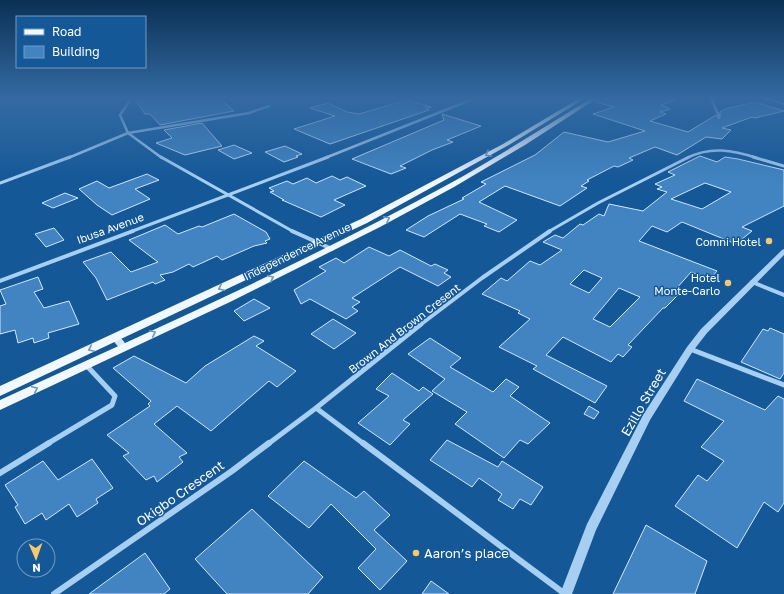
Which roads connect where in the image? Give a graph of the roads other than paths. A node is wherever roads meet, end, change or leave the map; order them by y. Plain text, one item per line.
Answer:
1 (125, 127) edge
2 (166, 127) edge
3 (401, 127) edge
4 (533, 127) edge
5 (549, 127) edge
6 (128, 133) junction
7 (784, 166) edge
8 (0, 183) edge
9 (227, 194) junction
10 (318, 243) junction
11 (332, 249) junction
12 (784, 251) edge
13 (0, 281) edge
14 (752, 282) junction
15 (784, 295) edge
16 (114, 338) junction
17 (123, 347) junction
18 (690, 349) junction
19 (85, 365) junction
20 (784, 385) edge
21 (0, 391) edge
22 (0, 405) edge
23 (316, 408) junction
24 (0, 473) edge
25 (54, 594) edge
26 (566, 594) edge

1 - 6 street
2 - 6 street
3 - 9 street, Ibusa Avenue
4 -> 10 main road, Independence Avenue
11 -> 5 main road, Independence Avenue
6 - 8 street
6 - 9 street
7 - 23 street, Brown And Brown Cresent
9 - 10 street
9 - 13 street, Ibusa Avenue
10 - 11 street
10 -> 16 main road, Independence Avenue
17 -> 11 main road, Independence Avenue
12 - 14 street, Ezillo Street
14 - 15 street
14 - 18 street, Ezillo Street
16 - 17 main road
16 -> 21 main road, Independence Avenue
17 - 19 main road, Independence Avenue
18 - 20 street
18 - 26 street, Ezillo Street
22 -> 19 main road, Independence Avenue
19 - 24 street
23 - 25 street, Okigbo Crescent
23 - 26 street

